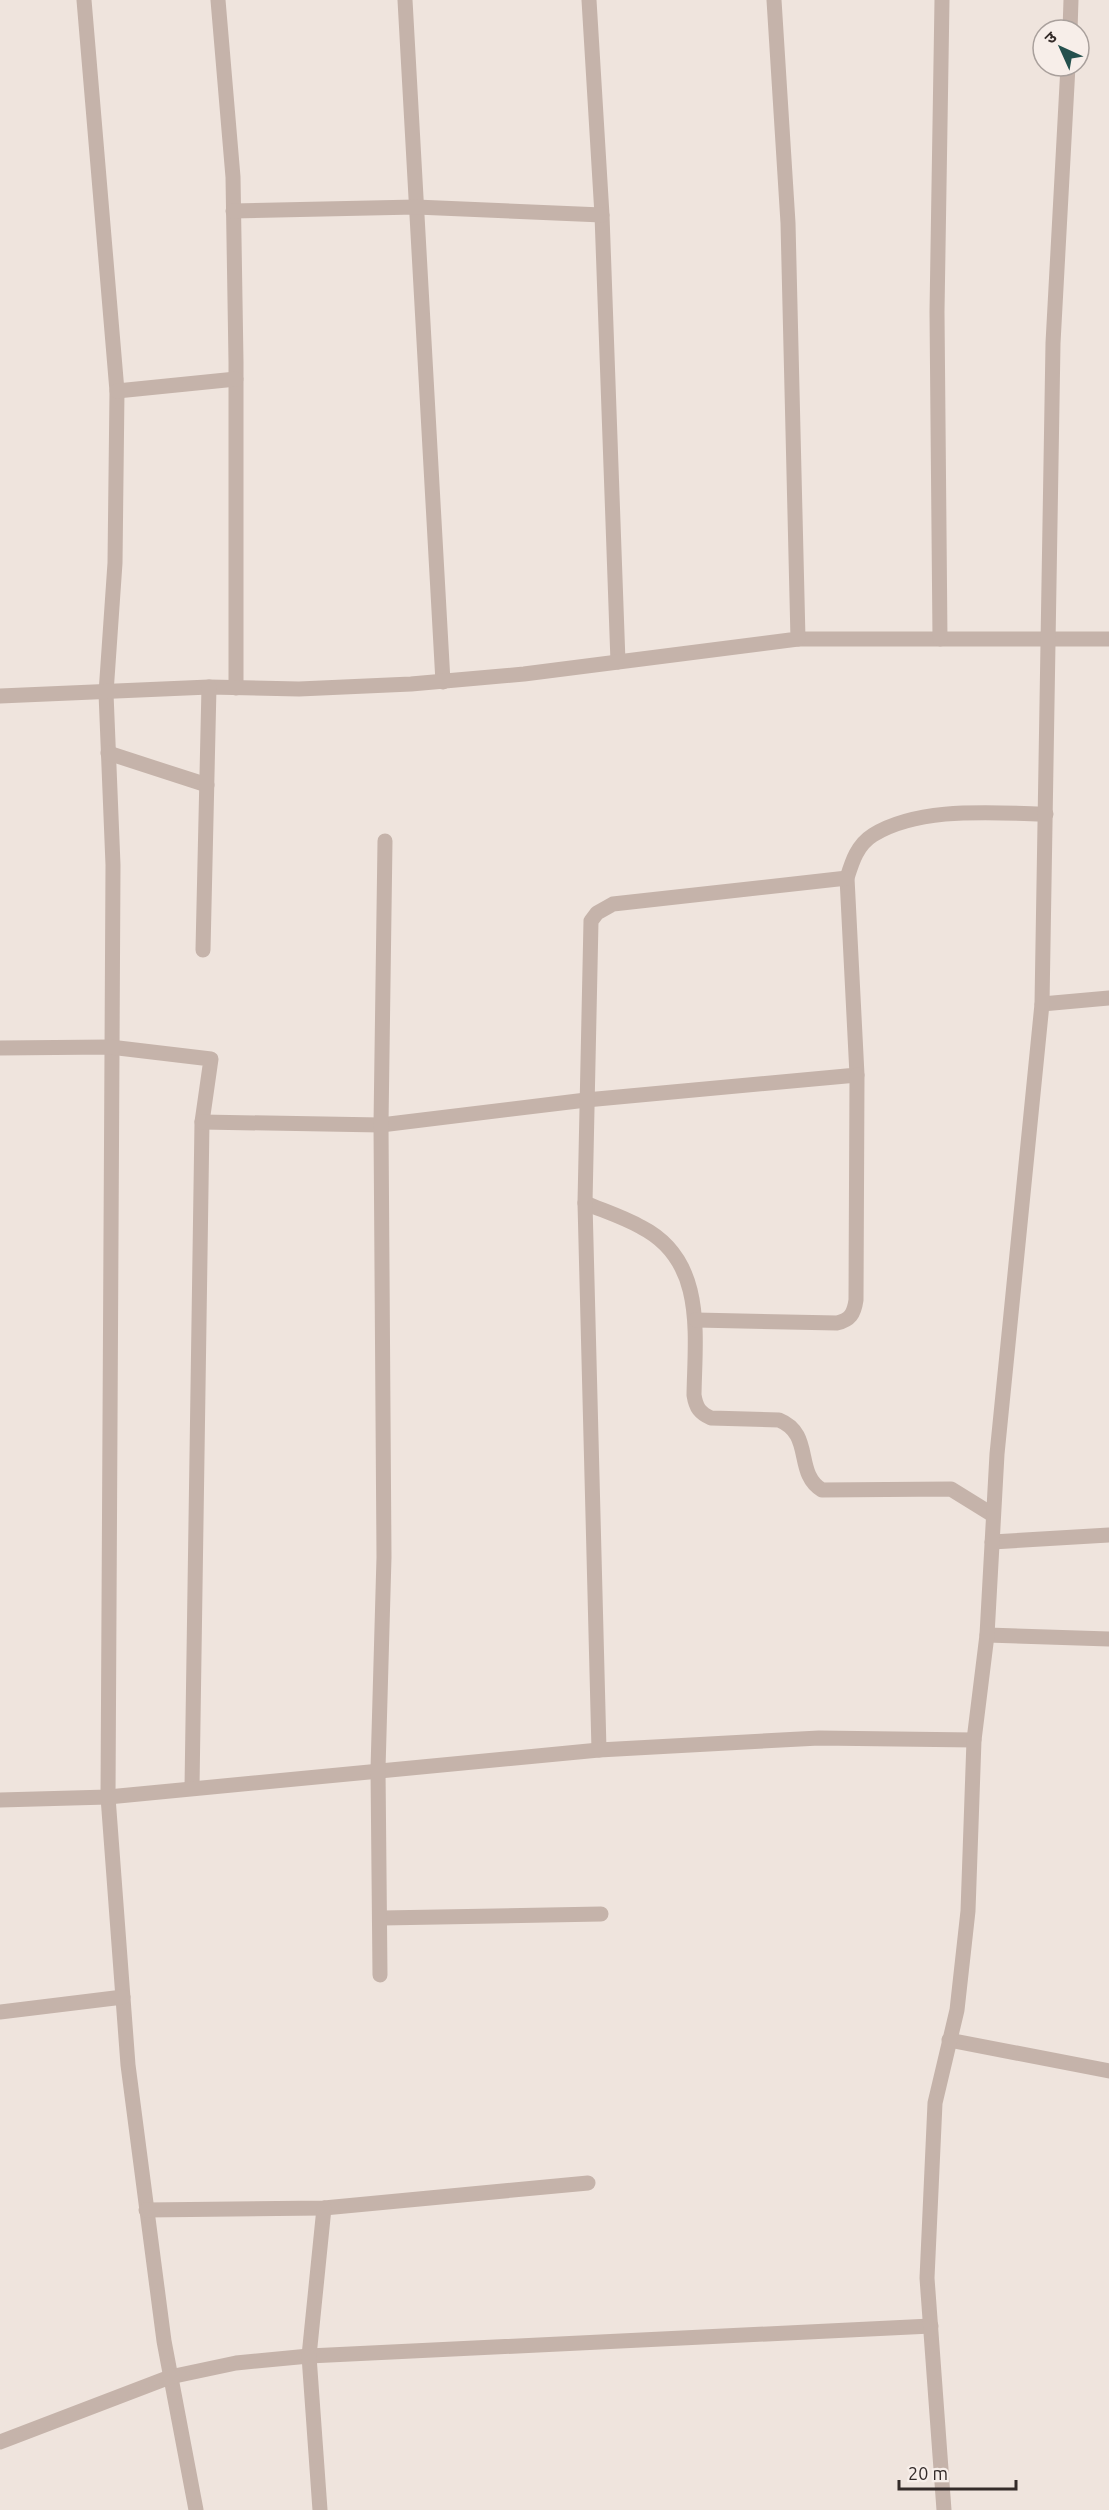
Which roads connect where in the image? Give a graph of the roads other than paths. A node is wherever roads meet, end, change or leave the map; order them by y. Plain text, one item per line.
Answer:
1 (84, 0) edge
2 (218, 0) edge
3 (405, 0) edge
4 (589, 0) edge
5 (774, 0) edge
6 (942, 0) edge
7 (1071, 0) edge
8 (1070, 18) edge
9 (1067, 78) edge
10 (416, 207) junction
11 (233, 211) junction
12 (602, 215) junction
13 (236, 379) junction
14 (117, 391) junction
15 (798, 639) junction
16 (940, 639) junction
17 (1048, 639) junction
18 (1109, 639) edge
19 (618, 662) junction
20 (443, 682) junction
21 (209, 687) junction
22 (236, 688) junction
23 (106, 693) junction
24 (0, 696) edge
25 (108, 753) junction
26 (207, 785) junction
27 (1046, 814) junction
28 (385, 841) dead end
29 (848, 878) junction
30 (203, 950) dead end
31 (1109, 998) edge
32 (1042, 1004) junction
33 (110, 1047) junction
34 (0, 1048) edge
35 (857, 1075) junction
36 (586, 1100) junction
37 (202, 1122) junction
38 (381, 1125) junction
39 (585, 1203) junction
40 (696, 1320) junction
41 (993, 1515) junction
42 (1109, 1535) edge
43 (992, 1542) junction
44 (987, 1635) junction
45 (1109, 1639) edge
46 (974, 1740) junction
47 (599, 1750) junction
48 (378, 1769) junction
49 (192, 1788) junction
50 (108, 1797) junction
51 (0, 1800) edge
52 (601, 1914) dead end
53 (382, 1918) junction
54 (380, 1975) dead end
55 (123, 1997) junction
56 (0, 2012) edge
57 (950, 2040) junction
58 (1109, 2071) edge
59 (588, 2183) dead end
60 (324, 2208) junction
61 (146, 2210) junction
62 (931, 2326) junction
63 (309, 2356) junction
64 (170, 2377) junction
65 (0, 2442) edge
66 (196, 2510) edge
67 (320, 2510) edge
68 (944, 2510) edge

1 - 14 street
2 - 11 street
3 - 10 street
4 - 12 street
5 - 15 street
6 - 16 street
7 - 8 street
9 - 17 street
10 - 11 street
10 - 12 street
10 - 20 street
11 - 13 street
12 - 19 street
13 - 14 street
13 - 22 street
14 - 23 street
15 - 16 street
15 - 19 street
16 - 17 street
17 - 18 street
17 - 27 street
19 - 20 street
20 - 22 street
21 - 22 street
21 - 23 street
21 - 26 street
23 - 24 street
23 - 25 street
25 - 26 street
25 - 33 street
26 - 30 street
27 - 29 street
27 - 32 street
28 - 38 street
29 - 35 street
29 - 36 street
31 - 32 street
32 - 41 street
33 - 34 street
33 - 37 street
33 - 50 street
35 - 36 street
35 - 40 street
36 - 38 street
36 - 39 street
37 - 38 street
37 - 49 street
38 - 48 street
39 - 40 street
39 - 47 street
40 - 41 street
41 - 43 street
42 - 43 street
43 - 44 street
44 - 45 street
44 - 46 street
46 - 47 street
46 - 57 street
47 - 48 street
48 - 49 street
48 - 53 street
49 - 50 street
50 - 51 street
50 - 55 street
52 - 53 street
53 - 54 street
55 - 56 street
55 - 61 street
57 - 58 street
57 - 62 street
59 - 60 street
60 - 61 street
60 - 63 street
61 - 64 street
62 - 63 street
62 - 68 street
63 - 64 street
63 - 67 street
64 - 65 street
64 - 66 street

